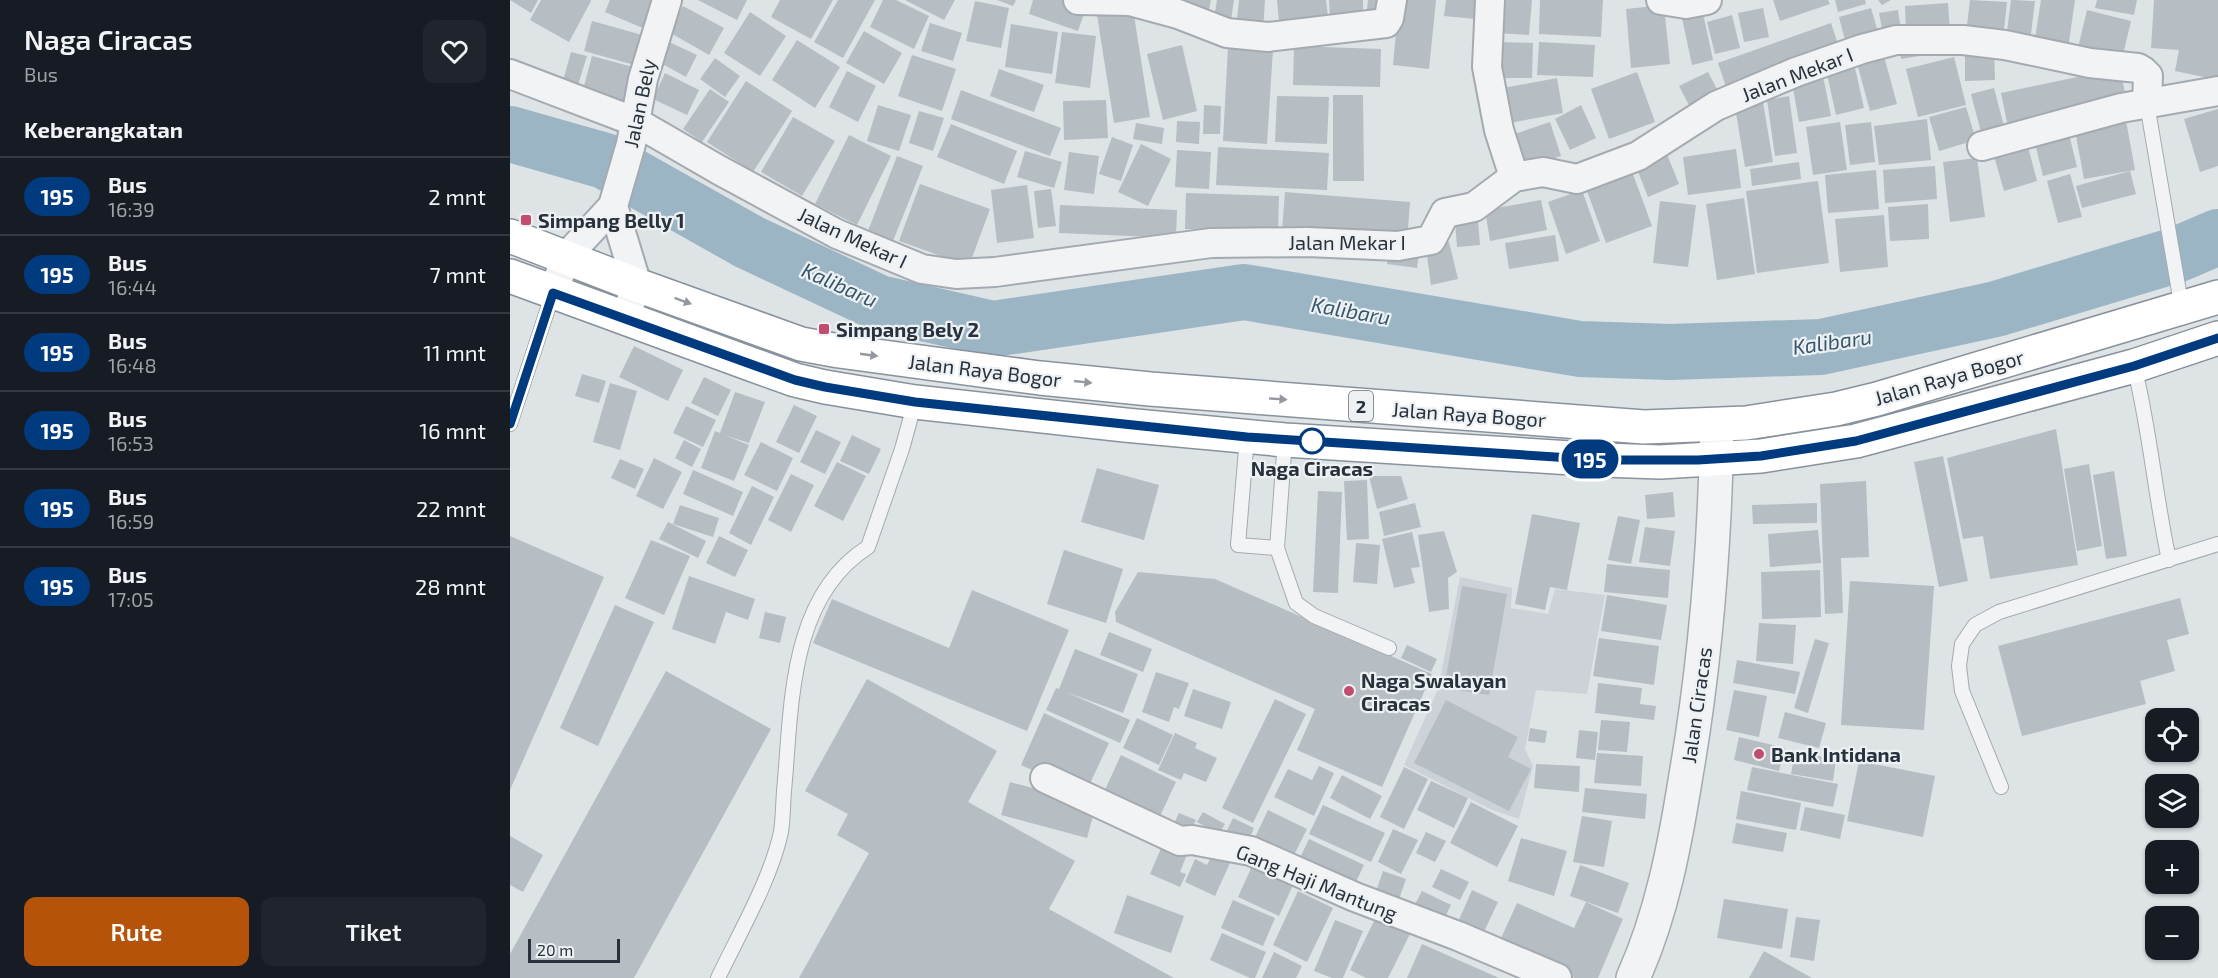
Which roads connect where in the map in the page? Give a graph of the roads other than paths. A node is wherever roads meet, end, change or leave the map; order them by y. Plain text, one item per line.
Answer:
1 (667, 0) edge
2 (1078, 0) edge
3 (1392, 0) edge
4 (1490, 0) edge
5 (1661, 0) edge
6 (1707, 0) edge
7 (510, 74) edge
8 (2218, 91) edge
9 (2147, 104) junction
10 (634, 133) junction
11 (1982, 147) dead end
12 (1515, 177) junction
13 (615, 198) junction
14 (510, 236) edge
15 (566, 257) junction
16 (510, 276) edge
17 (637, 285) junction
18 (553, 293) junction
19 (2218, 297) edge
20 (2180, 298) junction
21 (625, 319) junction
22 (2218, 338) edge
23 (2134, 366) junction
24 (915, 402) junction
25 (510, 424) edge
26 (1717, 425) junction
27 (1247, 437) junction
28 (1285, 440) junction
29 (1717, 460) junction
30 (2218, 544) edge
31 (1277, 548) junction
32 (2169, 560) junction
33 (1389, 648) dead end
34 (1045, 778) dead end
35 (2001, 787) dead end
36 (718, 978) edge
37 (1557, 978) edge
38 (1633, 978) edge

1 - 10 street, Jalan Bely
2 - 3 street
4 - 12 street
5 - 6 street
7 - 10 street
8 - 9 street
9 - 11 street
9 - 12 street, Jalan Mekar I
9 - 20 lane
10 - 12 street, Jalan Mekar I
10 - 13 street, Jalan Bely
13 - 15 street, Jalan Bely
13 - 17 street
14 - 15 highway, Jalan Raya Bogor / 2
15 - 17 highway, Jalan Raya Bogor / 2
15 - 18 street, Jalan Bely
16 - 18 highway, Jalan Raya Bogor / 2
17 - 21 street
17 -> 26 highway, Jalan Raya Bogor / 2
18 - 21 highway, Jalan Raya Bogor / 2
18 - 25 lane
19 - 20 highway, Jalan Raya Bogor / 2
20 - 26 highway, Jalan Raya Bogor / 2
21 - 24 highway, Jalan Raya Bogor / 2
22 - 23 highway, Jalan Raya Bogor / 2
23 - 29 highway, Jalan Raya Bogor / 2
23 - 32 lane
24 - 27 highway, Jalan Raya Bogor / 2
24 - 36 lane
26 - 29 street, Jalan Ciracas
27 - 28 highway, Jalan Raya Bogor / 2
27 - 31 lane
28 - 29 highway, Jalan Raya Bogor / 2
28 - 31 lane
29 - 38 street, Jalan Ciracas
30 - 32 lane
31 - 33 lane
32 - 35 lane
34 - 37 street, Gang Haji Mantung

